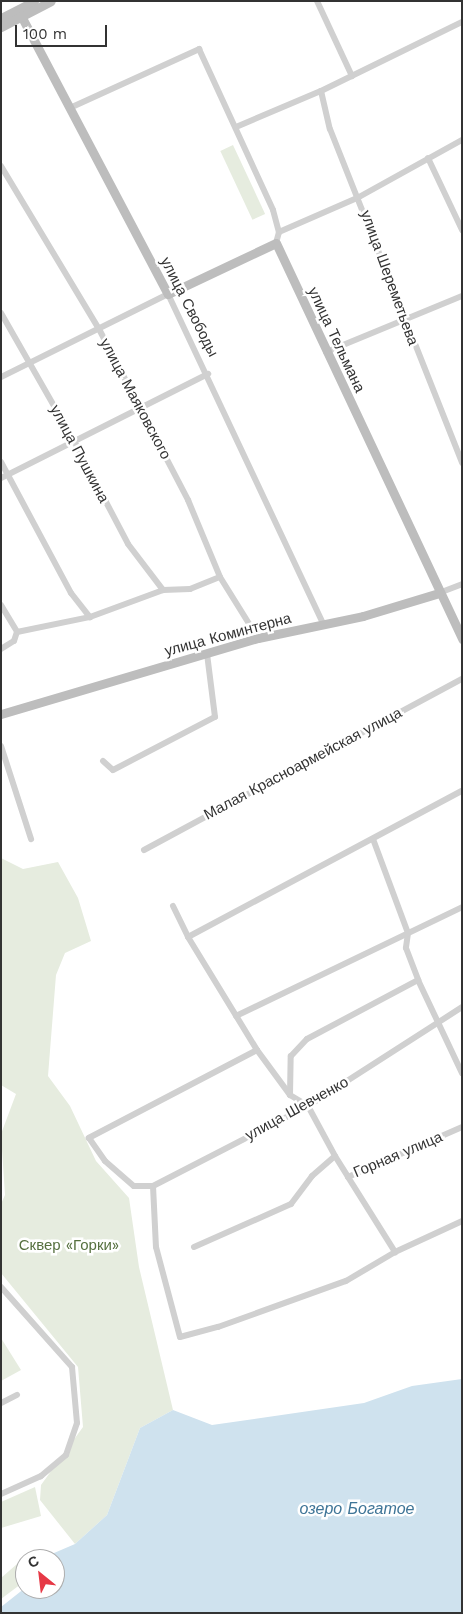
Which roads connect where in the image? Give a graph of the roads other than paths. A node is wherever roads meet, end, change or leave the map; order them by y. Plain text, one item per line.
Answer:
1 (34, 1) edge
2 (51, 1) edge
3 (317, 1) edge
4 (20, 13) junction
5 (1, 18) edge
6 (462, 22) edge
7 (1, 27) edge
8 (352, 76) junction
9 (321, 91) junction
10 (72, 107) junction
11 (236, 127) junction
12 (462, 140) edge
13 (428, 158) junction
14 (1, 166) edge
15 (359, 197) junction
16 (462, 230) edge
17 (278, 232) junction
18 (276, 242) junction
19 (168, 294) junction
20 (462, 296) edge
21 (1, 313) edge
22 (404, 322) junction
23 (99, 330) junction
24 (326, 352) junction
25 (30, 362) junction
26 (208, 374) junction
27 (1, 377) edge
28 (140, 408) junction
29 (74, 441) junction
30 (1, 462) edge
31 (462, 463) edge
32 (8, 474) junction
33 (1, 478) edge
34 (220, 576) junction
35 (462, 584) edge
36 (163, 590) junction
37 (439, 593) junction
38 (1, 605) edge
39 (90, 617) junction
40 (323, 624) junction
41 (17, 632) junction
42 (258, 638) junction
43 (462, 639) edge
44 (1, 649) edge
45 (207, 654) junction
46 (462, 679) edge
47 (1, 714) edge
48 (1, 746) edge
49 (103, 762) dead end
50 (462, 792) edge
51 (31, 839) dead end
52 (374, 840) junction
53 (144, 850) dead end
54 (173, 906) dead end
55 (462, 907) edge
56 (408, 933) junction
57 (188, 937) junction
58 (418, 980) junction
59 (462, 1008) edge
60 (236, 1016) junction
61 (438, 1026) junction
62 (257, 1050) junction
63 (462, 1073) edge
64 (290, 1095) junction
65 (308, 1106) junction
66 (462, 1127) edge
67 (335, 1156) junction
68 (348, 1177) junction
69 (153, 1186) junction
70 (462, 1221) edge
71 (194, 1247) dead end
72 (395, 1252) junction
73 (1, 1287) edge
74 (17, 1395) dead end
75 (1, 1403) edge
76 (1, 1494) edge

1 - 4 street
2 - 4 street
3 - 8 street
4 - 5 street
4 - 7 street
4 - 10 street, улица Свободы
6 - 8 street
8 - 9 street
9 - 11 street
9 - 15 street, улица Шереметьева
10 - 11 street
10 - 19 street, улица Свободы
11 - 17 street
12 - 13 street
13 - 15 street
13 - 16 street
14 - 23 street, улица Маяковского
15 - 17 street
15 - 22 street, улица Шереметьева
17 - 18 street
18 - 19 street
18 - 24 street, улица Тельмана
19 - 23 street
19 - 26 street, улица Свободы
20 - 22 street
21 - 25 street, улица Пушкина
22 - 24 street
22 - 31 street, улица Шереметьева
23 - 25 street
23 - 28 street, улица Маяковского
24 - 37 street, улица Тельмана
25 - 27 street
25 - 29 street, улица Пушкина
26 - 28 street
26 - 40 street, улица Свободы
28 - 29 street
28 - 34 street, улица Маяковского
29 - 32 street
29 - 36 street, улица Пушкина
30 - 32 street
32 - 33 street
32 - 39 street
34 - 36 street
34 - 42 street, улица Маяковского
35 - 37 street, улица Коминтерна
36 - 39 street
37 - 40 street, улица Коминтерна
37 - 43 street, улица Тельмана
38 - 41 street
39 - 41 street
40 - 42 street, улица Коминтерна
41 - 44 street
42 - 45 street, улица Коминтерна
45 - 47 street, улица Коминтерна
45 - 49 street
46 - 53 street, Малая Красноармейская улица
48 - 51 street
50 - 52 street
52 - 56 street
52 - 57 street
54 - 57 street
55 - 56 street
56 - 58 street
56 - 60 street
57 - 60 street
58 - 61 street
58 - 64 street
59 - 61 street, улица Шевченко
60 - 62 street
61 - 63 street
61 - 65 street, улица Шевченко
62 - 64 street
62 - 69 street
64 - 65 street
65 - 67 street
65 - 69 street, улица Шевченко
66 - 68 street, Горная улица
67 - 68 street, Горная улица
67 - 71 street, Горная улица
68 - 72 street
69 - 72 street
70 - 72 street
73 - 76 street
74 - 75 street

